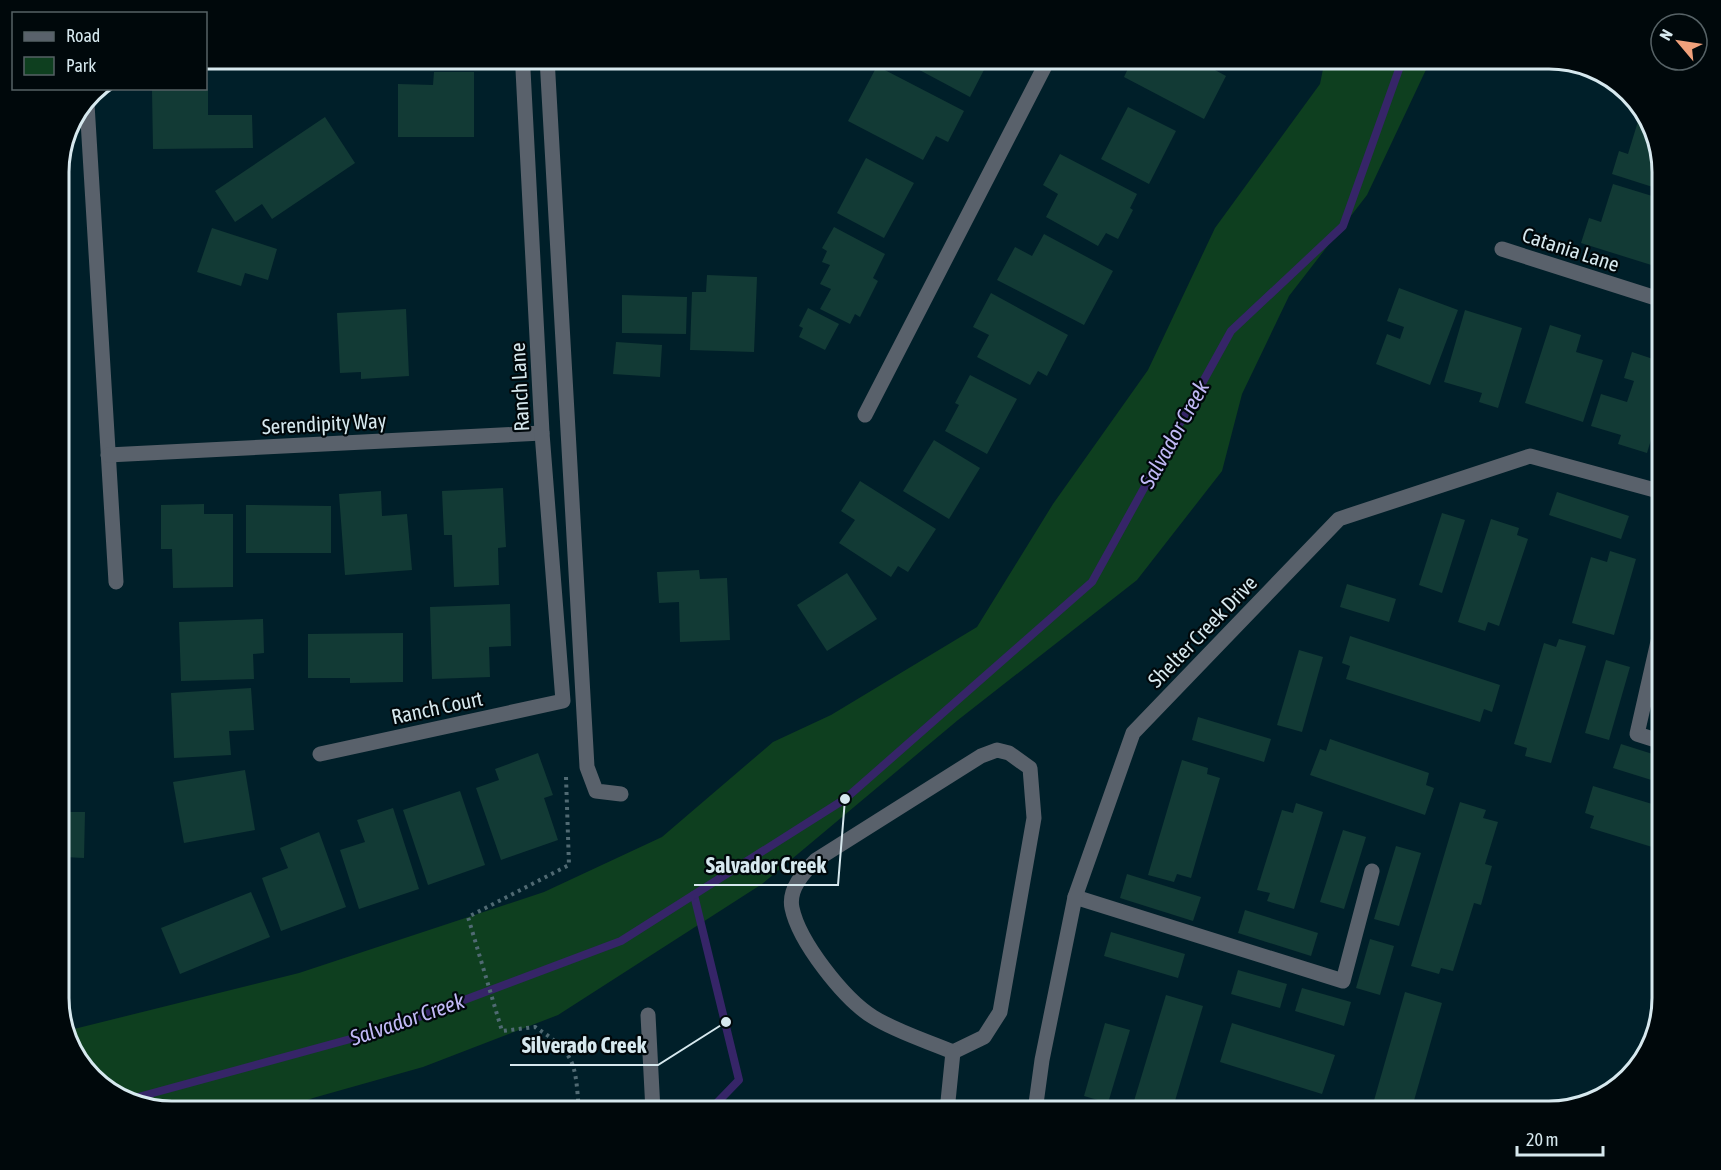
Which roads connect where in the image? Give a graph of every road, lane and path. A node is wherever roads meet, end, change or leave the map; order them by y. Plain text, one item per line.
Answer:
1 (549, 69) edge
2 (1043, 69) edge
3 (523, 70) dead end
4 (88, 113) edge
5 (1502, 249) dead end
6 (1652, 297) edge
7 (866, 415) dead end
8 (542, 434) junction
9 (108, 455) junction
10 (1652, 489) edge
11 (116, 582) dead end
12 (1652, 668) edge
13 (563, 701) joint
14 (1652, 739) edge
15 (320, 754) dead end
16 (566, 771) dead end
17 (621, 794) dead end
18 (1372, 871) dead end
19 (1075, 897) junction
20 (648, 1015) dead end
21 (953, 1052) junction
22 (578, 1101) edge
23 (652, 1101) edge
24 (948, 1101) edge
25 (1036, 1101) edge

1 - 17 street
2 - 7 street
3 - 8 street, Ranch Lane
4 - 9 street
5 - 6 street, Catania Lane
8 - 9 street, Serendipity Way
8 - 13 street, Ranch Lane
9 - 11 street
10 - 19 street, Shelter Creek Drive
12 - 14 street
13 - 15 street, Ranch Court
16 - 22 path
18 - 19 street
19 - 25 street, Shelter Creek Drive
20 - 23 street
21 - 21 street
21 - 24 street

